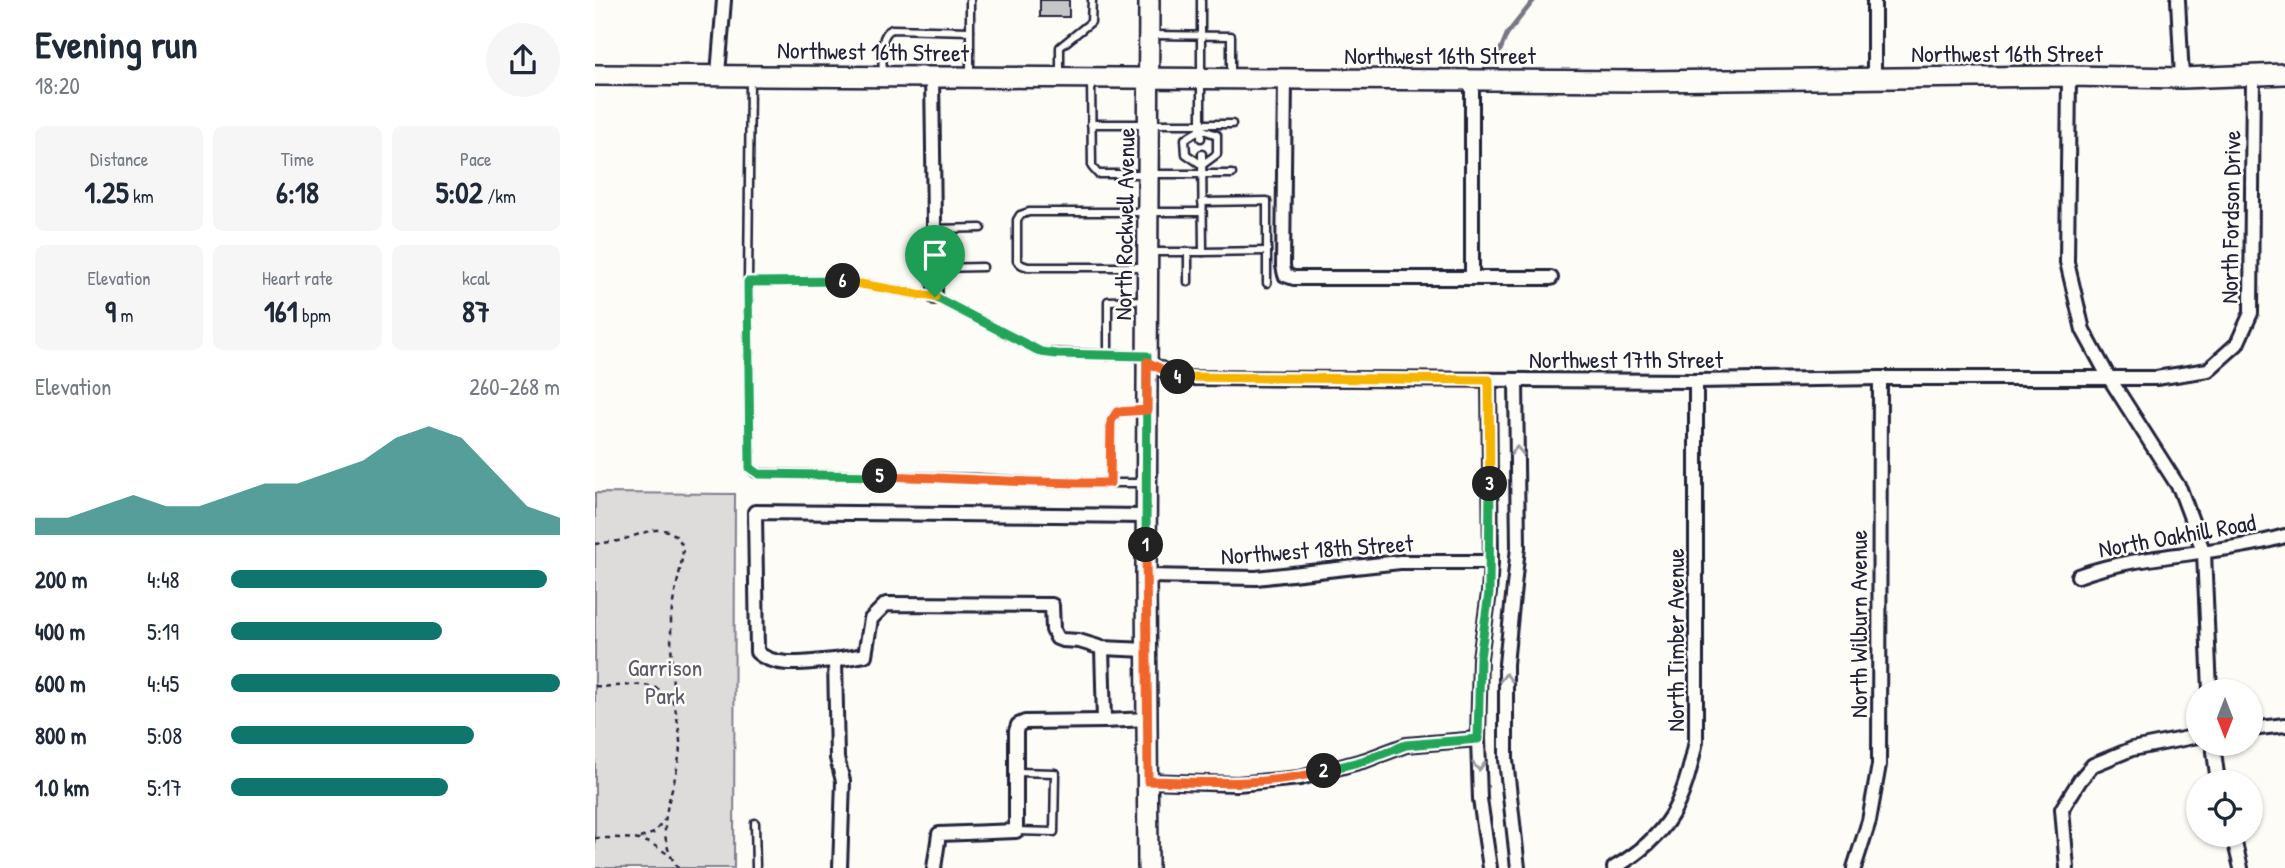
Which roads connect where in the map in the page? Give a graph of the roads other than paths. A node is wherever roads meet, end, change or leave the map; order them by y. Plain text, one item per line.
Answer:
1 (724, 0) edge
2 (970, 0) edge
3 (1092, 0) edge
4 (1149, 0) edge
5 (1201, 0) edge
6 (1874, 0) edge
7 (2178, 0) edge
8 (970, 31) junction
9 (1149, 35) junction
10 (1201, 36) junction
11 (718, 74) junction
12 (750, 74) junction
13 (2253, 74) junction
14 (2285, 74) edge
15 (595, 75) edge
16 (883, 76) junction
17 (932, 76) junction
18 (2069, 76) junction
19 (970, 77) junction
20 (1061, 78) junction
21 (1091, 78) junction
22 (1874, 78) junction
23 (2182, 78) junction
24 (1150, 79) junction
25 (1201, 79) junction
26 (1231, 79) junction
27 (1285, 79) junction
28 (1472, 80) junction
29 (1091, 124) junction
30 (1149, 124) junction
31 (1232, 124) dead end
32 (1201, 126) junction
33 (1201, 138) dead end
34 (1202, 154) dead end
35 (1202, 165) junction
36 (1202, 174) junction
37 (1232, 174) dead end
38 (1149, 175) junction
39 (1202, 202) junction
40 (1202, 212) junction
41 (1148, 213) junction
42 (981, 228) dead end
43 (934, 229) junction
44 (1267, 251) junction
45 (1188, 252) junction
46 (1203, 252) junction
47 (1148, 260) junction
48 (983, 267) dead end
49 (935, 268) junction
50 (1472, 278) junction
51 (1551, 278) dead end
52 (748, 282) junction
53 (1188, 282) dead end
54 (1268, 283) dead end
55 (935, 297) junction
56 (1148, 300) junction
57 (1108, 356) junction
58 (1147, 359) junction
59 (2108, 376) junction
60 (1880, 377) junction
61 (1489, 380) junction
62 (1516, 380) junction
63 (1696, 381) junction
64 (1147, 410) junction
65 (1110, 483) junction
66 (1147, 483) junction
67 (1146, 516) junction
68 (2285, 536) edge
69 (2204, 553) junction
70 (1490, 562) junction
71 (1146, 576) junction
72 (2078, 576) dead end
73 (1102, 648) junction
74 (1147, 650) junction
75 (835, 660) junction
76 (2209, 679) edge
77 (1148, 719) junction
78 (1104, 720) junction
79 (2285, 725) edge
80 (2263, 728) edge
81 (2186, 738) edge
82 (1478, 739) junction
83 (1016, 772) junction
84 (1148, 781) junction
85 (755, 822) dead end
86 (1016, 831) junction
87 (2236, 847) edge
88 (755, 868) edge
89 (840, 868) edge
90 (934, 868) edge
91 (1148, 868) edge
92 (1490, 868) edge
93 (1518, 868) edge
94 (1614, 868) edge
95 (1854, 868) edge
96 (2067, 868) edge
97 (2241, 868) edge

1 - 11 street
2 - 8 lane
3 - 20 lane
4 - 9 street, North Rockwell Avenue
5 - 10 lane
6 - 22 street
7 - 23 street
8 - 16 lane
8 - 19 lane
9 - 10 lane
9 - 24 street, North Rockwell Avenue
10 - 25 lane
10 - 26 lane
11 - 12 street, Northwest 16th Street
11 - 15 street, Northwest 16th Street
12 - 16 street, Northwest 16th Street
12 - 52 lane
13 - 14 street, Northwest 16th Street
13 - 23 street, Northwest 16th Street
13 - 59 street, North Fordson Drive
16 - 17 street, Northwest 16th Street
17 - 19 street, Northwest 16th Street
17 - 43 street
18 - 22 street, Northwest 16th Street
18 - 23 street, Northwest 16th Street
18 - 59 street
19 - 20 street, Northwest 16th Street
20 - 21 street, Northwest 16th Street
21 - 24 street, Northwest 16th Street
21 - 29 lane
22 - 28 street, Northwest 16th Street
24 - 25 street, Northwest 16th Street
24 - 30 street, North Rockwell Avenue
25 - 26 street, Northwest 16th Street
25 - 32 lane
26 - 27 street, Northwest 16th Street
27 - 28 street, Northwest 16th Street
27 - 50 street
28 - 50 street
29 - 30 lane
29 - 38 lane
30 - 32 lane
30 - 38 street, North Rockwell Avenue
31 - 32 lane
32 - 33 lane
32 - 35 lane
32 - 35 lane
34 - 35 lane
35 - 36 lane
36 - 37 lane
36 - 38 lane
36 - 39 lane
38 - 41 street, North Rockwell Avenue
39 - 40 lane
39 - 44 lane
40 - 41 lane
40 - 46 lane
41 - 47 street, North Rockwell Avenue
41 - 47 lane
42 - 43 lane
43 - 49 street
44 - 46 lane
44 - 54 lane
45 - 46 lane
45 - 47 lane
45 - 53 lane
47 - 56 street, North Rockwell Avenue
48 - 49 lane
49 - 55 street
50 - 51 street
52 - 55 lane
52 - 65 lane
55 - 57 lane
56 - 57 lane
56 - 58 street, North Rockwell Avenue
57 - 58 lane
58 - 61 street, Northwest 17th Street
58 - 64 street, North Rockwell Avenue
59 - 60 street, Northwest 17th Street
59 - 69 street
60 - 63 street, Northwest 17th Street
60 - 95 street, North Wilburn Avenue
61 - 62 street, Northwest 17th Street
61 - 70 street
62 - 63 street, Northwest 17th Street
93 -> 62 street
63 - 94 street, North Timber Avenue
64 - 65 lane
64 - 66 street, North Rockwell Avenue
65 - 66 lane
66 - 67 street, North Rockwell Avenue
67 - 71 street, North Rockwell Avenue
67 - 75 street
68 - 69 street, North Oakhill Road
69 - 72 street, North Oakhill Road
69 - 76 street
70 - 71 street, Northwest 18th Street
70 - 82 street
71 - 74 street, North Rockwell Avenue
73 - 74 street
73 - 75 street
73 - 78 street
74 - 77 street, North Rockwell Avenue
75 - 89 street
77 - 78 street
77 - 84 street, North Rockwell Avenue
78 - 83 street
79 - 80 street
81 - 96 street
82 - 84 street
82 -> 92 street
83 - 86 street
83 - 86 lane
84 - 91 street, North Rockwell Avenue
85 - 88 lane
86 - 90 street
87 - 97 street

